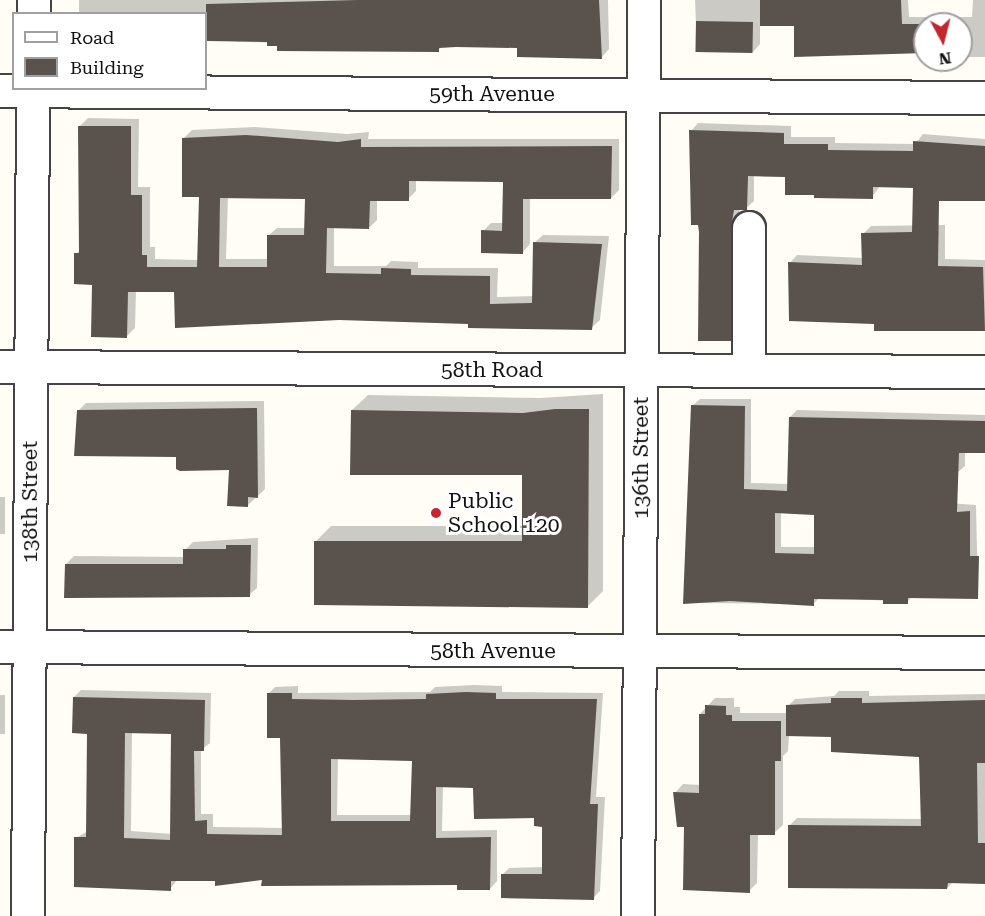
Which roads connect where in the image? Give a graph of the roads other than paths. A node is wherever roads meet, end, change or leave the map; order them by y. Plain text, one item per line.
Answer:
1 (644, 0) edge
2 (33, 90) edge
3 (0, 91) edge
4 (643, 95) junction
5 (985, 98) edge
6 (749, 228) dead end
7 (0, 367) edge
8 (32, 367) junction
9 (642, 371) junction
10 (749, 371) junction
11 (985, 372) edge
12 (15, 647) edge
13 (640, 651) junction
14 (985, 653) edge
15 (28, 916) edge
16 (638, 916) edge

1 - 4 street, 136th Street
2 - 3 street, 59th Avenue
2 - 4 street, 59th Avenue
2 - 8 street, 138th Street
4 - 5 street, 59th Avenue
4 - 9 street, 136th Street
6 - 10 street
7 - 8 street, 58th Road
8 - 9 street, 58th Road
8 - 12 street, 138th Street
9 - 10 street, 58th Road
9 - 13 street, 136th Street
10 - 11 street, 58th Road
12 - 13 street, 58th Avenue
12 - 15 street, 138th Street
13 - 14 street, 58th Avenue
13 - 16 street, 136th Street

